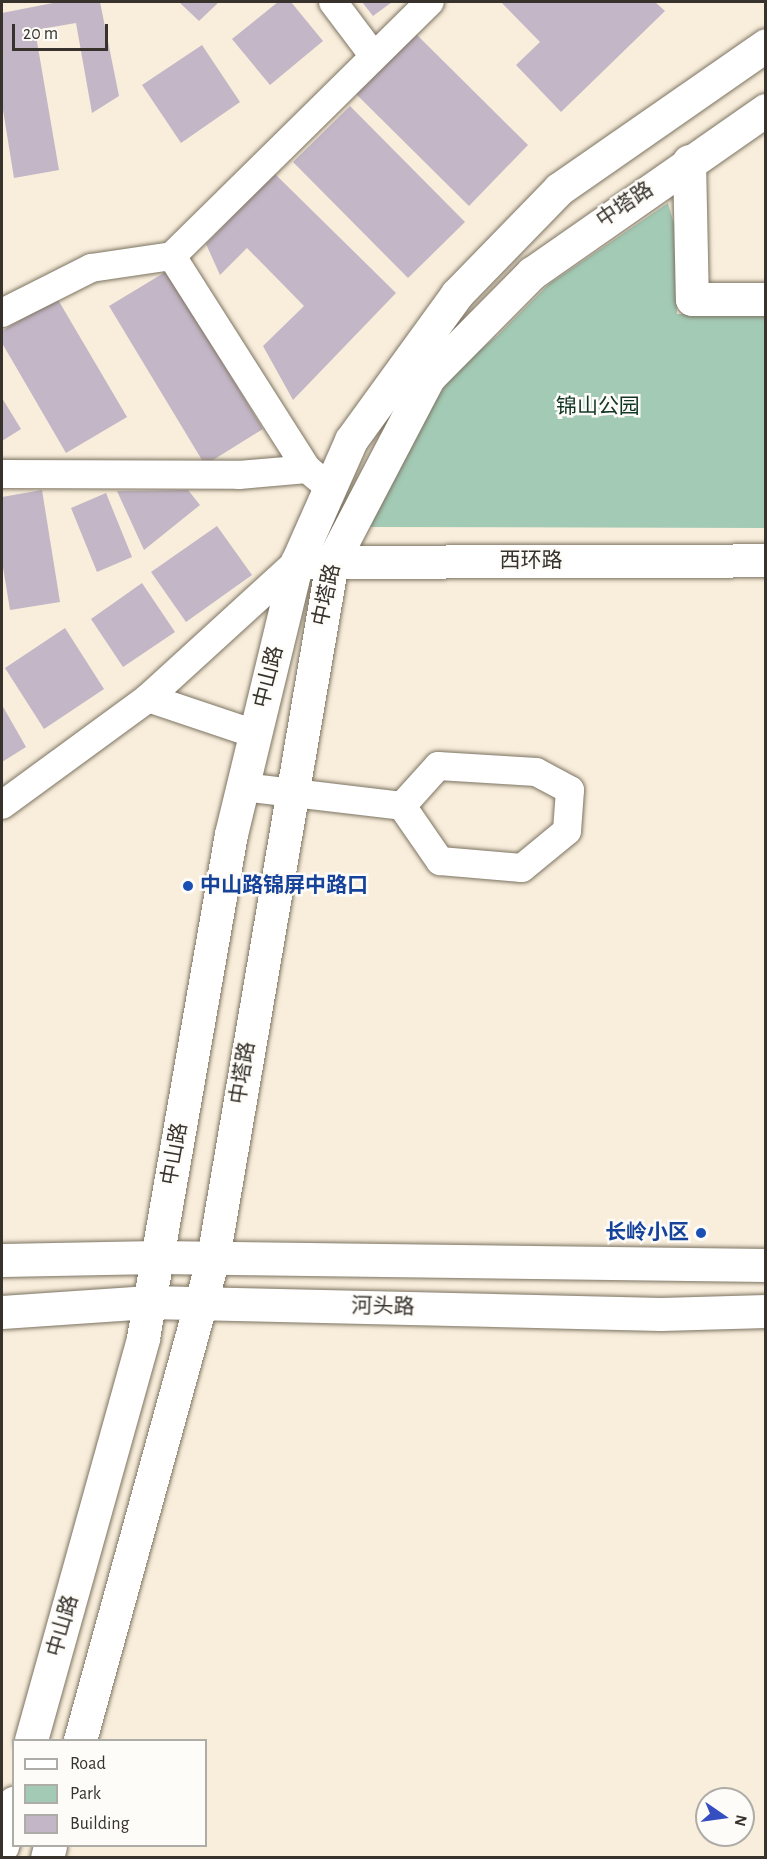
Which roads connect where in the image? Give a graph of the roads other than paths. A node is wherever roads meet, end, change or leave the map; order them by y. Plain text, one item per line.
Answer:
1 (333, 2) edge
2 (430, 2) edge
3 (765, 45) edge
4 (373, 55) junction
5 (765, 110) edge
6 (689, 161) junction
7 (172, 256) junction
8 (765, 298) edge
9 (2, 313) edge
10 (2, 474) edge
11 (318, 478) junction
12 (765, 560) edge
13 (297, 562) junction
14 (332, 562) junction
15 (148, 698) junction
16 (255, 734) junction
17 (243, 787) junction
18 (289, 793) junction
19 (2, 805) edge
20 (402, 806) junction
21 (157, 1257) junction
22 (213, 1258) junction
23 (2, 1260) edge
24 (765, 1265) edge
25 (149, 1302) junction
26 (201, 1303) junction
27 (765, 1311) edge
28 (2, 1312) edge
29 (31, 1739) edge
30 (80, 1739) edge
31 (12, 1810) edge
32 (2, 1846) edge

1 - 4 street
2 - 4 street
3 - 11 main road, 中塔路
4 - 7 street
5 - 6 main road, 中塔路
6 - 8 main road
6 - 14 main road, 中塔路
7 - 9 street
7 - 11 street
10 - 11 street
11 - 13 main road, 中塔路
12 - 14 main road, 西环路
13 - 14 main road, 西环路
13 - 15 street
13 - 16 main road, 中山路
14 - 18 main road, 中塔路
15 - 16 street
15 - 19 street
16 - 17 main road, 中山路
17 - 18 street
17 - 21 main road, 中山路
18 - 20 street
18 - 22 main road, 中塔路
20 - 20 street
21 - 22 main road
21 - 23 main road
21 - 25 main road, 中山路
22 - 24 main road
22 - 26 main road, 中塔路
25 - 26 main road, 河头路
25 - 28 main road, 河头路
25 - 29 main road, 中山路
26 - 27 main road, 河头路
26 - 30 main road, 中塔路
31 - 32 main road

